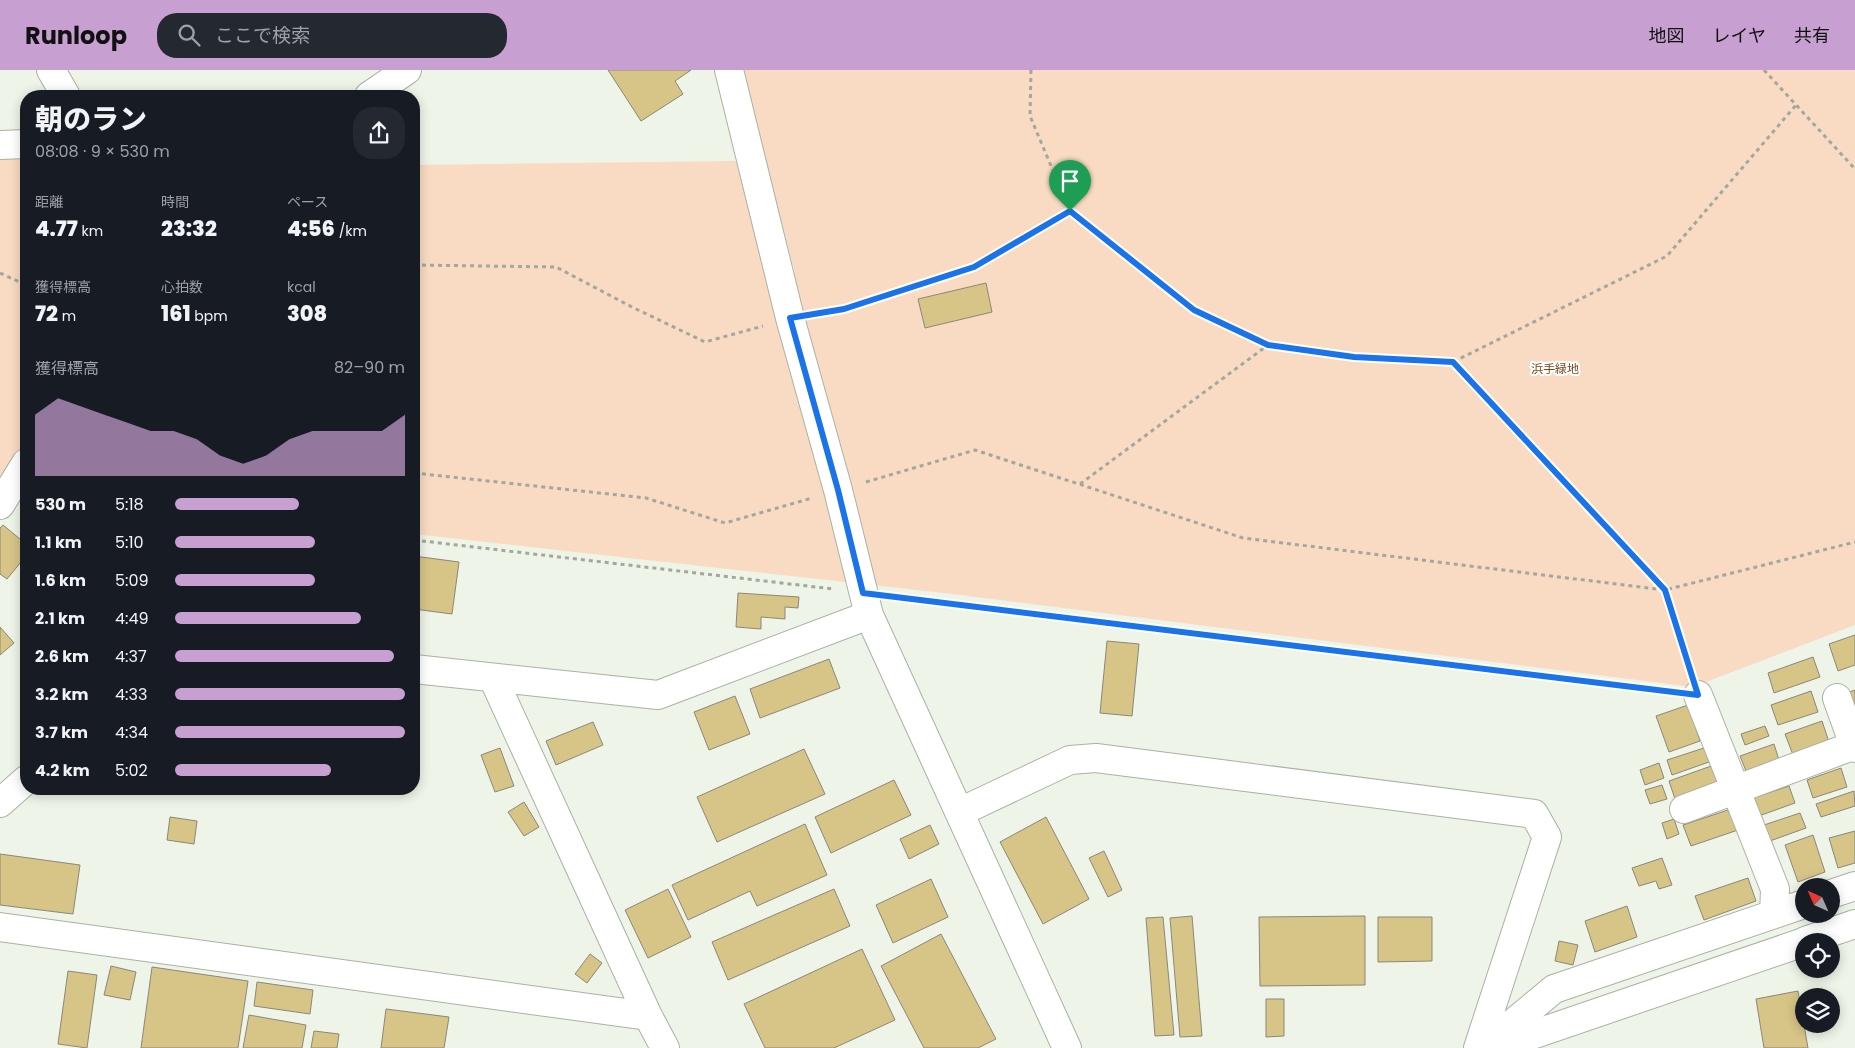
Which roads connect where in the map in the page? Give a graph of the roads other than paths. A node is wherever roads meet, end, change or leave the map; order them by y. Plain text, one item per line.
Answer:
1 (51, 70) edge
2 (407, 70) edge
3 (729, 70) edge
4 (63, 90) edge
5 (378, 90) edge
6 (20, 144) edge
7 (0, 145) edge
8 (20, 473) edge
9 (0, 505) edge
10 (866, 604) junction
11 (420, 670) edge
12 (493, 678) junction
13 (1698, 695) road end
14 (1837, 698) dead end
15 (1855, 746) edge
16 (20, 785) edge
17 (1734, 790) junction
18 (0, 803) edge
19 (1684, 809) dead end
20 (960, 812) junction
21 (1855, 886) edge
22 (1840, 891) edge
23 (1795, 907) edge
24 (1774, 914) junction
25 (1855, 924) edge
26 (0, 927) edge
27 (1830, 933) edge
28 (1795, 945) edge
29 (648, 1016) junction
30 (665, 1048) edge
31 (1067, 1048) edge
32 (1478, 1048) edge
33 (1483, 1048) edge
34 (1494, 1048) edge

1 - 4 street
2 - 5 street
3 - 10 street
6 - 7 street
8 - 9 street
10 - 12 street
10 - 20 street
11 - 12 street
12 - 29 street
13 - 17 street
14 - 15 street
15 - 17 street
16 - 18 street
17 - 19 street
17 - 24 street
20 - 31 street
20 - 32 street
21 - 22 street
23 - 24 street
24 - 33 street
25 - 27 street
26 - 29 street
28 - 34 street
29 - 30 street

